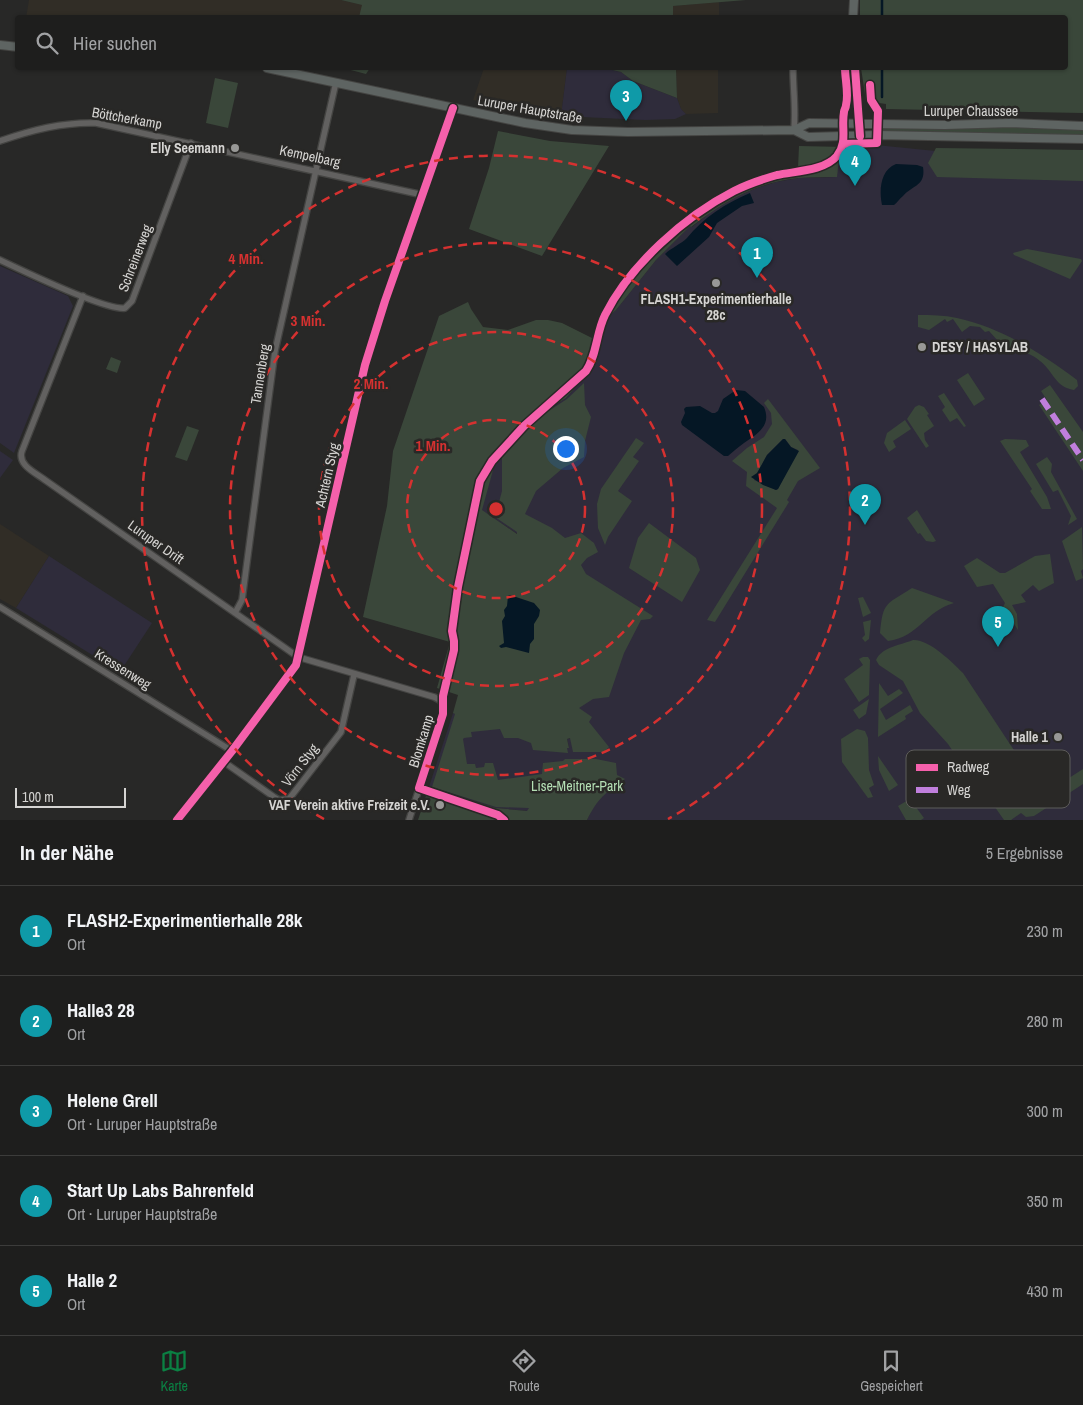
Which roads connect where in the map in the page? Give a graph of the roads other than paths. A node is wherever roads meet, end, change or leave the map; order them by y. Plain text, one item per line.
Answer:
1 (854, 0) edge
2 (853, 15) edge
3 (0, 45) edge
4 (15, 47) edge
5 (277, 70) edge
6 (793, 70) edge
7 (855, 70) edge
8 (336, 82) junction
9 (453, 108) junction
10 (859, 123) junction
11 (1083, 126) edge
12 (794, 130) junction
13 (860, 136) junction
14 (1083, 139) edge
15 (0, 141) edge
16 (190, 143) junction
17 (316, 170) junction
18 (423, 194) junction
19 (0, 260) edge
20 (83, 296) junction
21 (0, 607) edge
22 (235, 613) junction
23 (298, 657) junction
24 (354, 675) junction
25 (442, 701) joint
26 (232, 751) junction
27 (224, 762) junction
28 (177, 820) edge
29 (409, 820) edge

1 - 2 main road
3 - 4 main road
5 - 8 main road, Luruper Hauptstraße
6 - 12 street
7 - 10 main road
8 - 9 main road, Luruper Hauptstraße
8 - 17 street, Tannenberg
9 - 12 main road, Luruper Hauptstraße
9 - 18 street, Achtern Styg
10 - 11 main road, Luruper Chaussee
10 - 12 main road, Luruper Hauptstraße
10 - 13 main road
12 - 13 main road, Luruper Hauptstraße
13 - 14 main road, Luruper Chaussee
15 - 16 street, Böttcherkamp
16 - 17 street, Kempelbarg
16 - 20 street, Schreinerweg
17 - 18 street, Kempelbarg
17 - 22 street, Tannenberg
18 - 23 street, Achtern Styg
19 - 20 street, Schreinerweg
20 - 22 street, Luruper Drift
21 - 26 street, Kressenweg
22 - 23 street, Luruper Drift
23 - 24 street, Luruper Drift
23 - 26 street, Achtern Styg
24 - 25 street, Luruper Drift
24 - 27 street, Vörn Styg
25 - 29 street, Blomkamp
26 - 27 street, Achtern Styg
27 - 28 street, Achtern Styg

